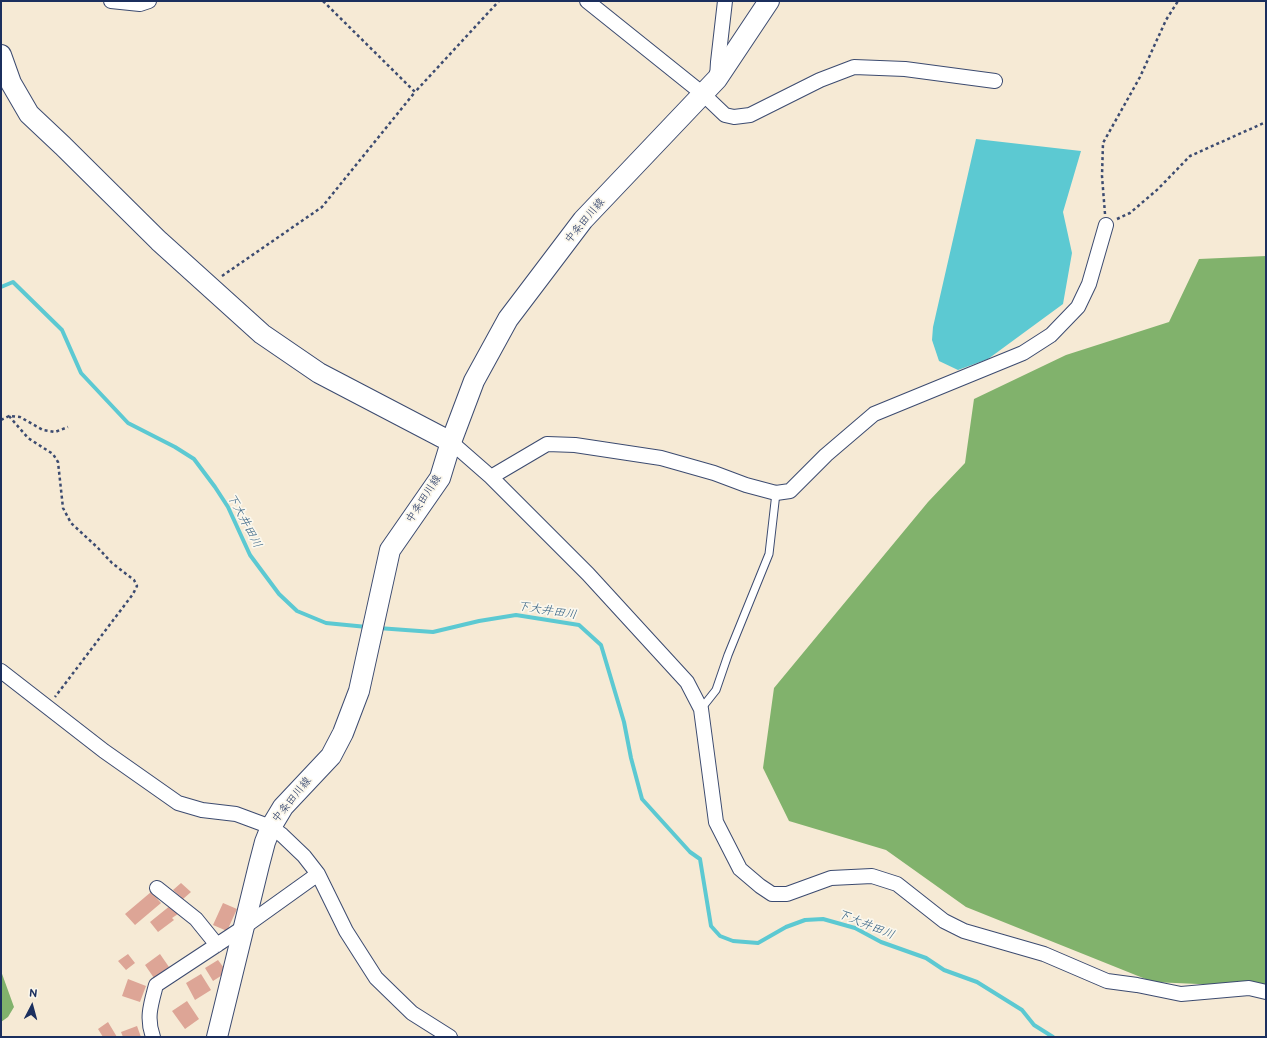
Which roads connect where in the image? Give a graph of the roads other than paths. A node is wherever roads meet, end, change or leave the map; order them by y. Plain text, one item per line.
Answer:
1 (111, 1) edge
2 (149, 1) edge
3 (587, 1) edge
4 (726, 1) edge
5 (769, 1) edge
6 (1, 55) edge
7 (717, 79) junction
8 (996, 81) dead end
9 (703, 94) junction
10 (1106, 225) road end
11 (451, 442) junction
12 (492, 478) junction
13 (776, 493) junction
14 (1, 671) edge
15 (701, 709) junction
16 (271, 826) junction
17 (318, 874) junction
18 (157, 888) dead end
19 (244, 927) junction
20 (217, 945) junction
21 (1266, 992) edge
22 (153, 1037) edge
23 (218, 1037) edge
24 (450, 1037) edge

1 - 2 street
3 - 9 street
4 - 7 street
5 - 7 main road, 中条田川線
6 - 11 main road
7 - 9 main road, 中条田川線
8 - 9 street
9 - 11 main road, 中条田川線
10 - 13 street
11 - 12 street
11 - 16 main road, 中条田川線
12 - 13 street
12 - 15 street
13 - 15 lane
14 - 16 street
15 - 21 street
16 - 17 street
16 - 19 main road, 中条田川線
17 - 19 street
17 - 24 street
18 - 20 street
19 - 20 street
19 - 23 main road, 中条田川線
20 - 22 street

